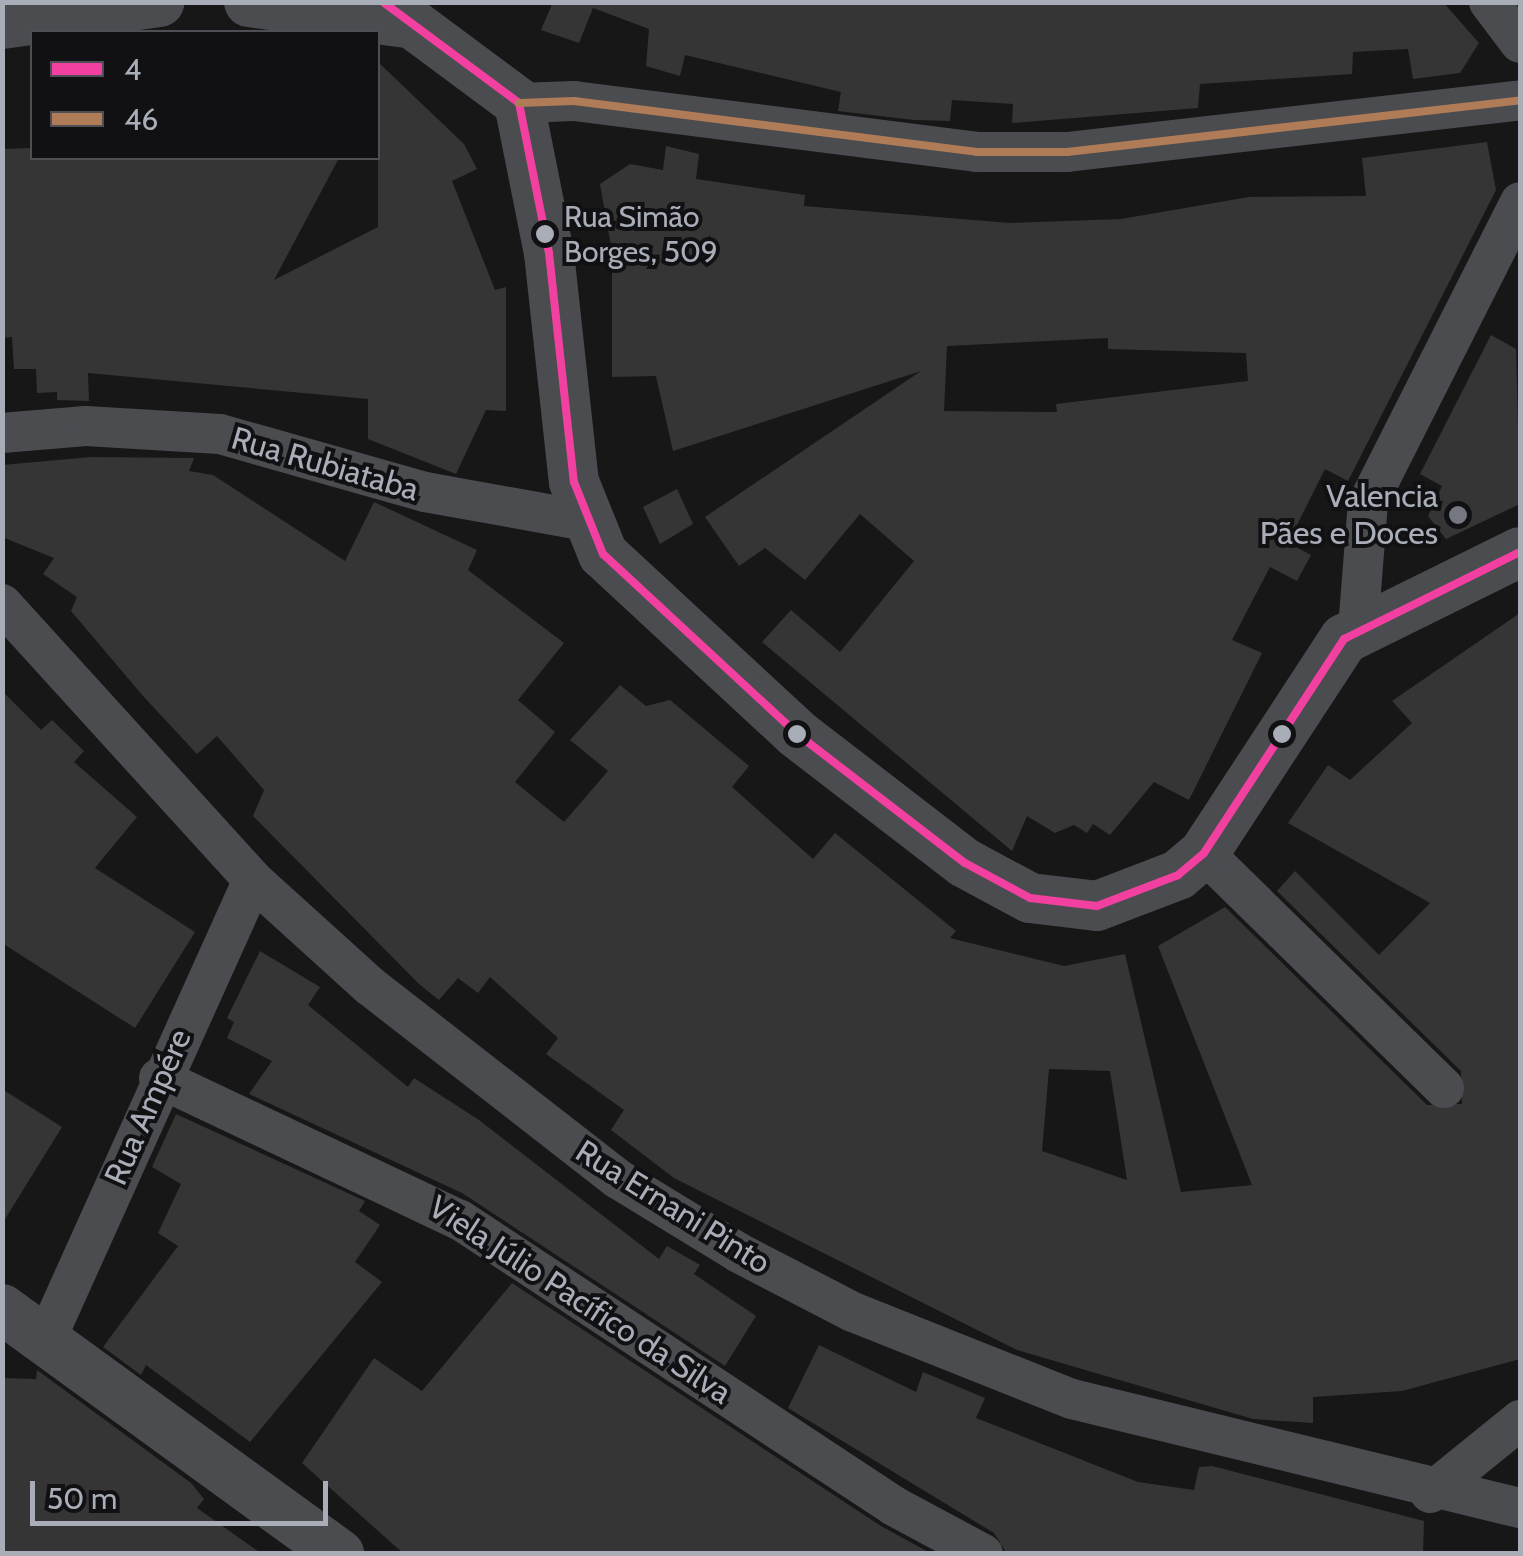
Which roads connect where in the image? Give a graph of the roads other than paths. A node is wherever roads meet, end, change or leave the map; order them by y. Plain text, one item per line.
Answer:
1 (159, 2) edge
2 (249, 2) edge
3 (1489, 2) edge
4 (395, 13) edge
5 (2, 24) edge
6 (1520, 42) edge
7 (1520, 100) edge
8 (519, 104) junction
9 (1520, 202) edge
10 (2, 433) edge
11 (586, 521) junction
12 (1520, 552) edge
13 (2, 604) edge
14 (1358, 628) junction
15 (1204, 853) junction
16 (253, 880) junction
17 (159, 1078) junction
18 (1444, 1088) dead end
19 (18, 1321) edge
20 (1520, 1420) edge
21 (1430, 1492) junction
22 (1520, 1508) edge
23 (339, 1554) edge
24 (983, 1554) edge

1 - 5 street
2 - 4 street
3 - 6 street
4 - 8 street
7 - 8 street
8 - 11 street
9 - 14 street
10 - 11 street, Rua Rubiataba
11 - 15 street
12 - 14 street
13 - 16 street, Rua Ernani Pinto
14 - 15 street
15 - 18 street
16 - 17 street, Rua Ampére
16 - 21 street, Rua Ernani Pinto
17 - 19 street, Rua Ampére
17 - 24 street, Viela Júlio Pacífico da Silva
19 - 23 street
20 - 21 street
21 - 22 street, Rua Ernani Pinto

